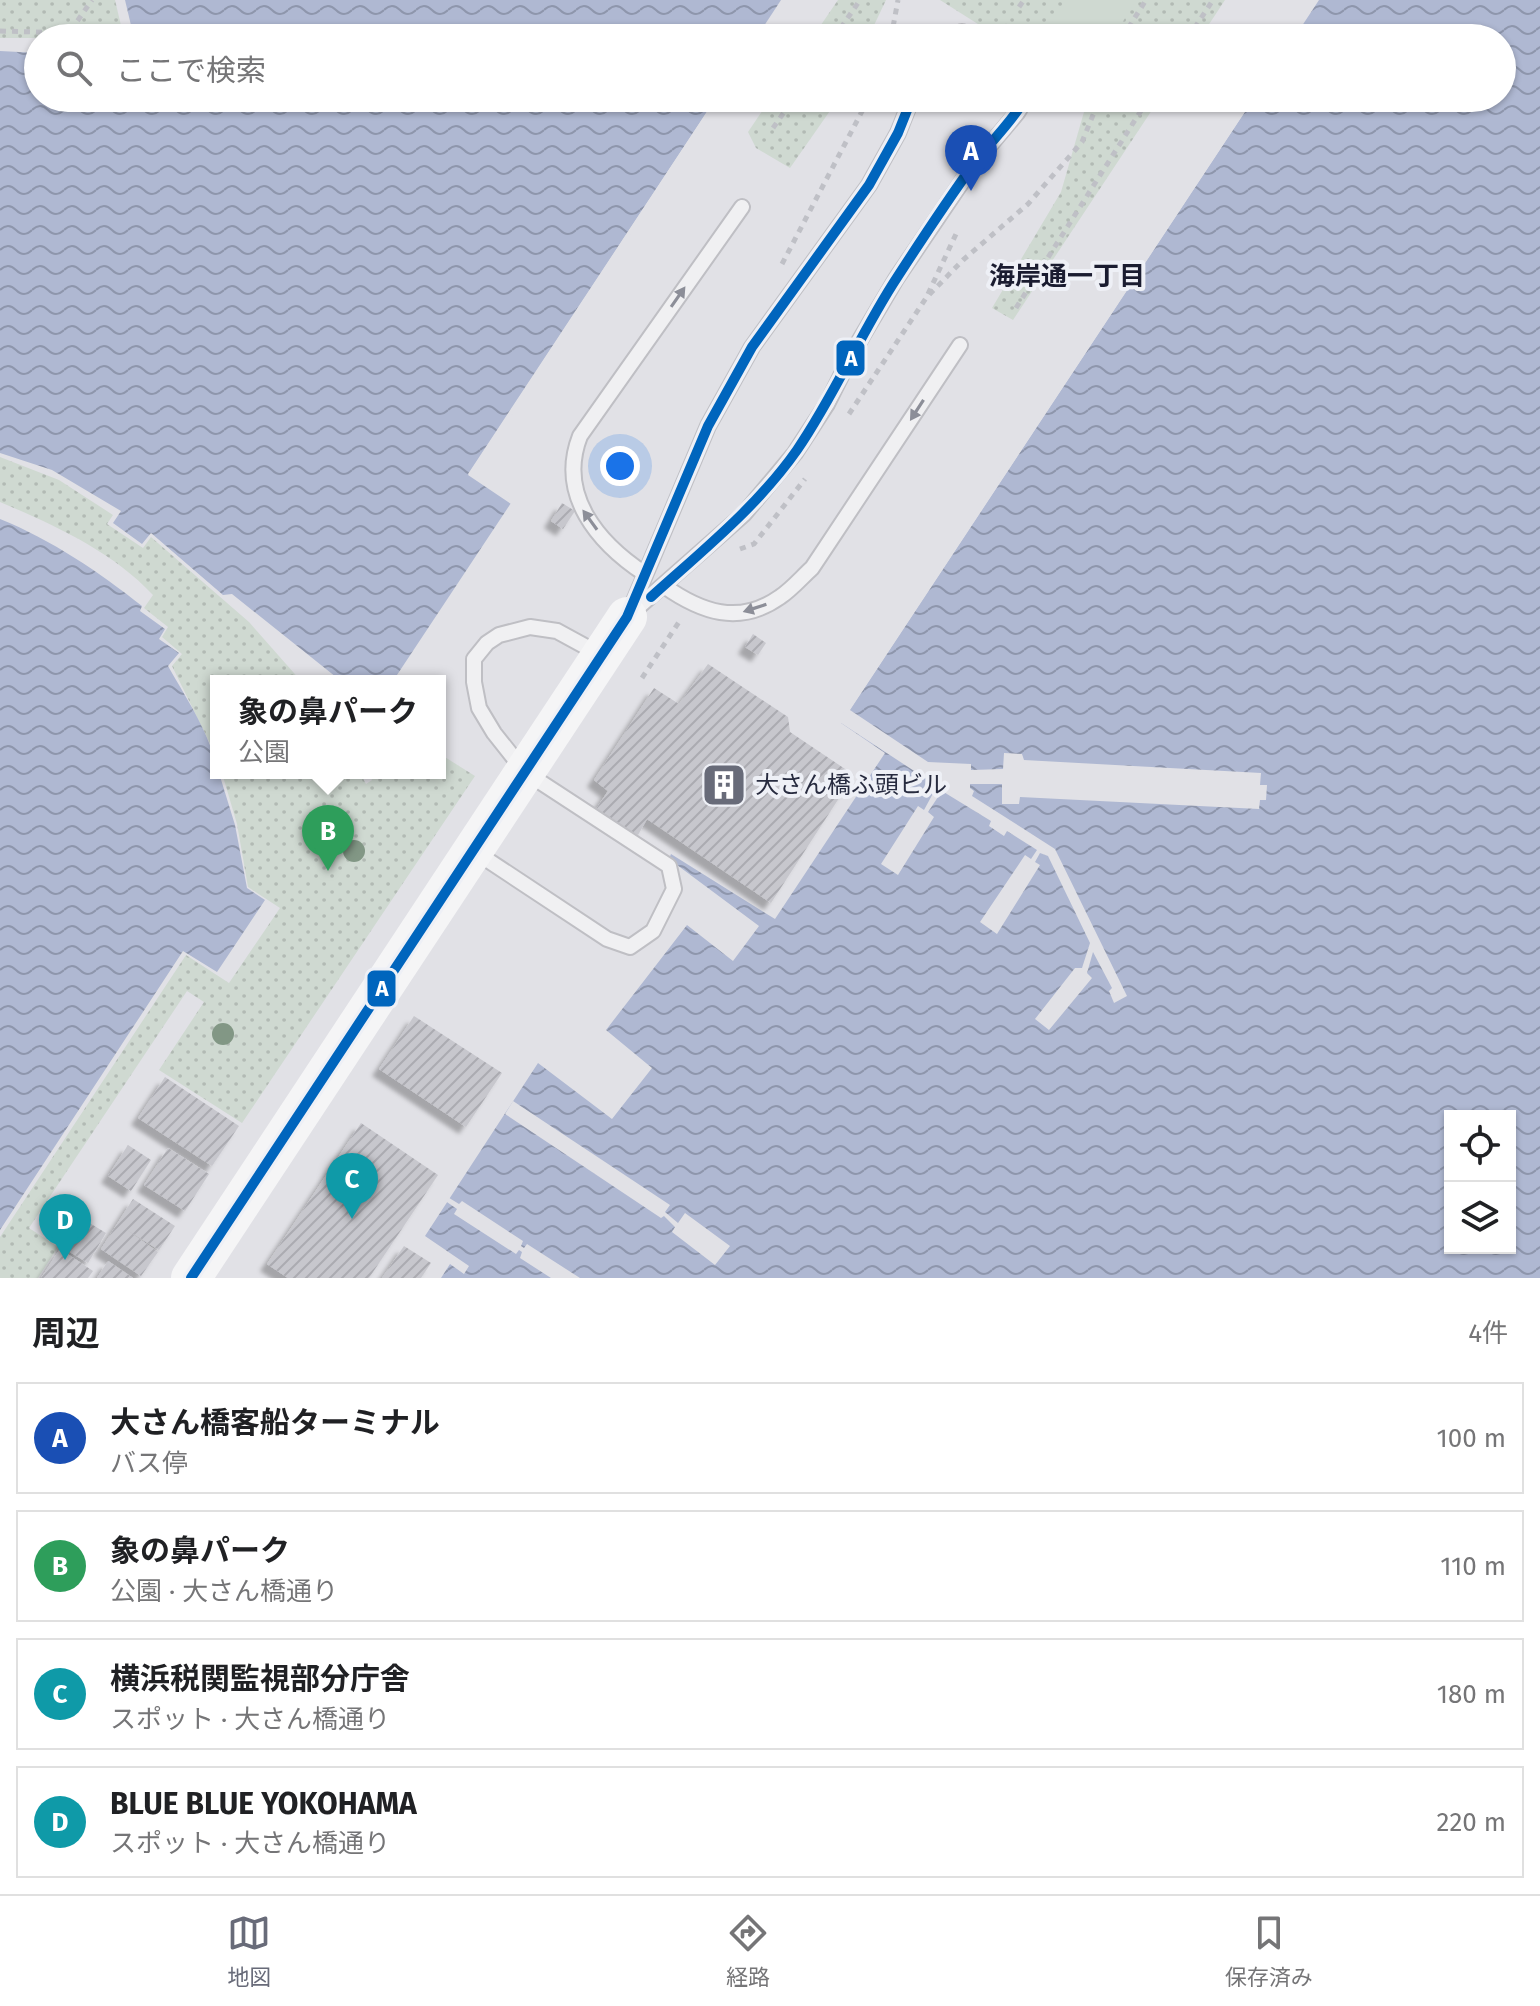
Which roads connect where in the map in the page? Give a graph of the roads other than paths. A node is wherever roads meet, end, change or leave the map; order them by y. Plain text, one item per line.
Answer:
1 (906, 112) edge
2 (1018, 112) edge
3 (742, 207) dead end
4 (960, 345) dead end
5 (645, 574) junction
6 (664, 586) junction
7 (627, 617) junction
8 (602, 655) junction
9 (525, 772) junction
10 (473, 850) junction
11 (191, 1278) edge

1 - 5 lane
2 - 6 lane
5 -> 3 lane
4 -> 6 lane
5 - 7 lane
6 - 7 lane
7 - 8 street
8 - 9 street
8 - 9 lane
9 - 10 street
9 - 10 lane
10 - 11 street

